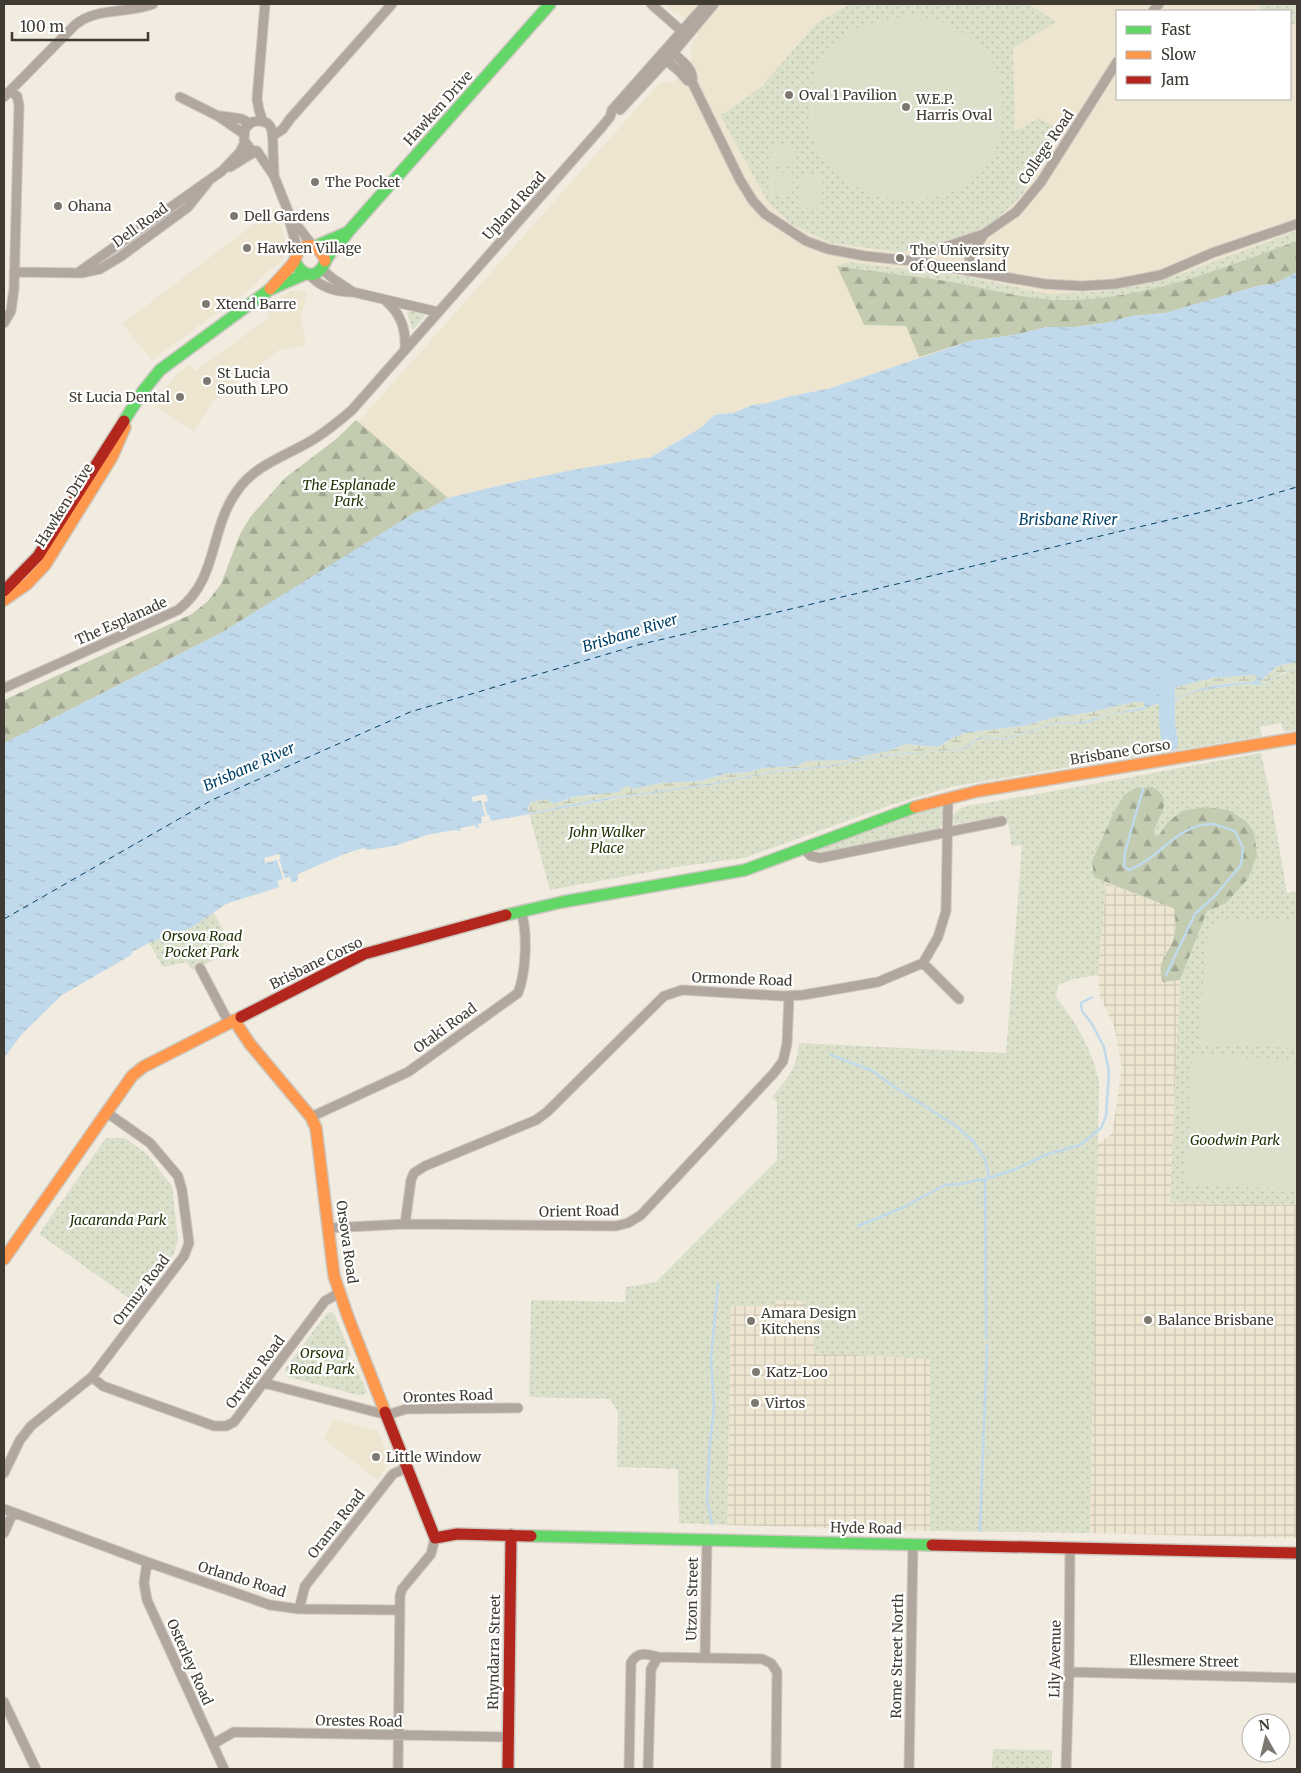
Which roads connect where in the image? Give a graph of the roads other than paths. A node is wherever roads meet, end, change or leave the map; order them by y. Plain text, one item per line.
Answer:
1 (153, 4) edge
2 (265, 4) edge
3 (392, 4) edge
4 (550, 4) edge
5 (651, 4) edge
6 (706, 4) edge
7 (714, 4) edge
8 (684, 34) junction
9 (667, 55) junction
10 (1116, 64) edge
11 (7, 94) edge
12 (180, 97) dead end
13 (257, 99) junction
14 (218, 116) junction
15 (290, 119) junction
16 (250, 123) junction
17 (266, 123) junction
18 (244, 138) junction
19 (274, 138) junction
20 (256, 151) junction
21 (222, 171) junction
22 (274, 176) junction
23 (290, 216) junction
24 (1297, 224) edge
25 (348, 232) junction
26 (984, 234) junction
27 (314, 246) junction
28 (297, 255) junction
29 (912, 261) junction
30 (324, 265) junction
31 (968, 271) junction
32 (14, 272) junction
33 (308, 274) junction
34 (270, 290) junction
35 (354, 292) junction
36 (384, 299) junction
37 (438, 312) junction
38 (4, 323) edge
39 (404, 349) junction
40 (131, 411) junction
41 (4, 591) edge
42 (4, 600) edge
43 (4, 688) edge
44 (1297, 738) edge
45 (948, 798) junction
46 (1002, 822) dead end
47 (948, 833) junction
48 (803, 848) junction
49 (521, 911) junction
50 (923, 963) junction
51 (200, 968) dead end
52 (790, 996) junction
53 (959, 999) dead end
54 (231, 1021) junction
55 (106, 1112) junction
56 (311, 1117) junction
57 (405, 1224) junction
58 (329, 1228) junction
59 (4, 1259) edge
60 (339, 1294) junction
61 (92, 1378) junction
62 (264, 1383) junction
63 (518, 1408) dead end
64 (387, 1415) junction
65 (408, 1467) junction
66 (4, 1473) edge
67 (8, 1511) edge
68 (4, 1533) edge
69 (511, 1535) junction
70 (435, 1538) junction
71 (707, 1540) junction
72 (913, 1544) junction
73 (1070, 1548) junction
74 (1297, 1553) edge
75 (147, 1562) junction
76 (299, 1608) junction
77 (400, 1610) junction
78 (658, 1657) junction
79 (706, 1658) junction
80 (1069, 1672) junction
81 (1297, 1678) edge
82 (4, 1702) edge
83 (398, 1735) junction
84 (508, 1737) junction
85 (213, 1744) junction
86 (36, 1769) edge
87 (224, 1769) edge
88 (398, 1769) edge
89 (508, 1769) edge
90 (629, 1769) edge
91 (648, 1769) edge
92 (776, 1769) edge
93 (909, 1769) edge
94 (1066, 1769) edge

1 - 11 street
2 - 13 street
3 - 15 street
4 - 25 street, Hawken Drive
5 - 8 street
6 - 8 street, Upland Road
7 - 8 street, Upland Road
8 - 9 street, Upland Road
9 - 29 street
9 - 37 street, Upland Road
10 - 26 street, College Road
11 - 32 street
12 - 14 street
13 - 16 street
13 - 17 street
14 - 16 street
14 - 18 street
15 - 17 street
15 - 19 street
16 - 17 street
16 - 18 street
17 - 19 street
18 - 20 street
18 - 21 street, Dell Road
19 - 20 street
19 - 22 street
20 - 21 street, Dell Road
20 - 22 street
21 - 32 street, Dell Road
22 - 23 street
23 - 27 street
23 - 28 street
24 - 31 street
25 - 27 street, Hawken Drive
25 - 30 street, Hawken Drive
26 - 29 street, College Road
26 - 31 street, College Road
27 - 28 street, Hawken Drive
27 - 30 street
28 - 33 street
28 - 34 street, Hawken Drive
29 - 31 street
30 - 33 street, Hawken Drive
30 - 35 street
32 - 38 street
33 - 34 street, Hawken Drive
33 - 35 street
34 - 40 street, Hawken Drive
35 - 36 street
36 - 37 street
36 - 39 street
37 - 39 street, The Esplanade
39 - 43 street, The Esplanade
40 - 41 street, Hawken Drive
40 - 42 street, Hawken Drive
44 - 45 street, Brisbane Corso
45 - 47 street
45 - 48 street, Brisbane Corso
46 - 47 street
47 - 48 street
47 - 50 street
48 - 49 street, Brisbane Corso
49 - 54 street, Brisbane Corso
49 - 56 street, Otaki Road
50 - 52 street, Ormonde Road
50 - 53 street
51 - 54 street, Orsova Road
52 - 57 street, Ormonde Road
52 - 57 street, Orient Road
54 - 55 street, Brisbane Corso
54 - 56 street, Orsova Road
55 - 59 street, Brisbane Corso
55 - 61 street, Ormuz Road
56 - 58 street, Orsova Road
57 - 58 street, Orient Road
58 - 60 street, Orsova Road
60 - 62 street, Orvieto Road
60 - 64 street, Orsova Road
61 - 62 street, Orvieto Road
61 - 66 street, Ormuz Road
62 - 64 street, Orontes Road
63 - 64 street, Orontes Road
64 - 65 street, Orsova Road
65 - 70 street, Orsova Road
65 - 76 street, Orama Road
67 - 68 street
67 - 75 street, Orlando Road
69 - 70 street, Hyde Road
69 - 71 street, Hyde Road
69 - 84 street, Rhyndarra Street
70 - 77 street
71 - 72 street, Hyde Road
71 - 79 street, Utzon Street
72 - 73 street, Hyde Road
72 - 93 street, Rome Street North
73 - 74 street, Hyde Road
73 - 80 street, Lily Avenue
75 - 76 street, Orlando Road
75 - 85 street, Osterley Road
76 - 77 street, Orlando Road
77 - 83 street
78 - 79 street
78 - 90 street
78 - 91 street
79 - 92 street
80 - 81 street, Ellesmere Street
80 - 94 street, Lily Avenue
82 - 86 street
83 - 84 street, Orestes Road
83 - 85 street, Orestes Road
83 - 88 street
84 - 89 street, Rhyndarra Street
85 - 87 street, Osterley Road

